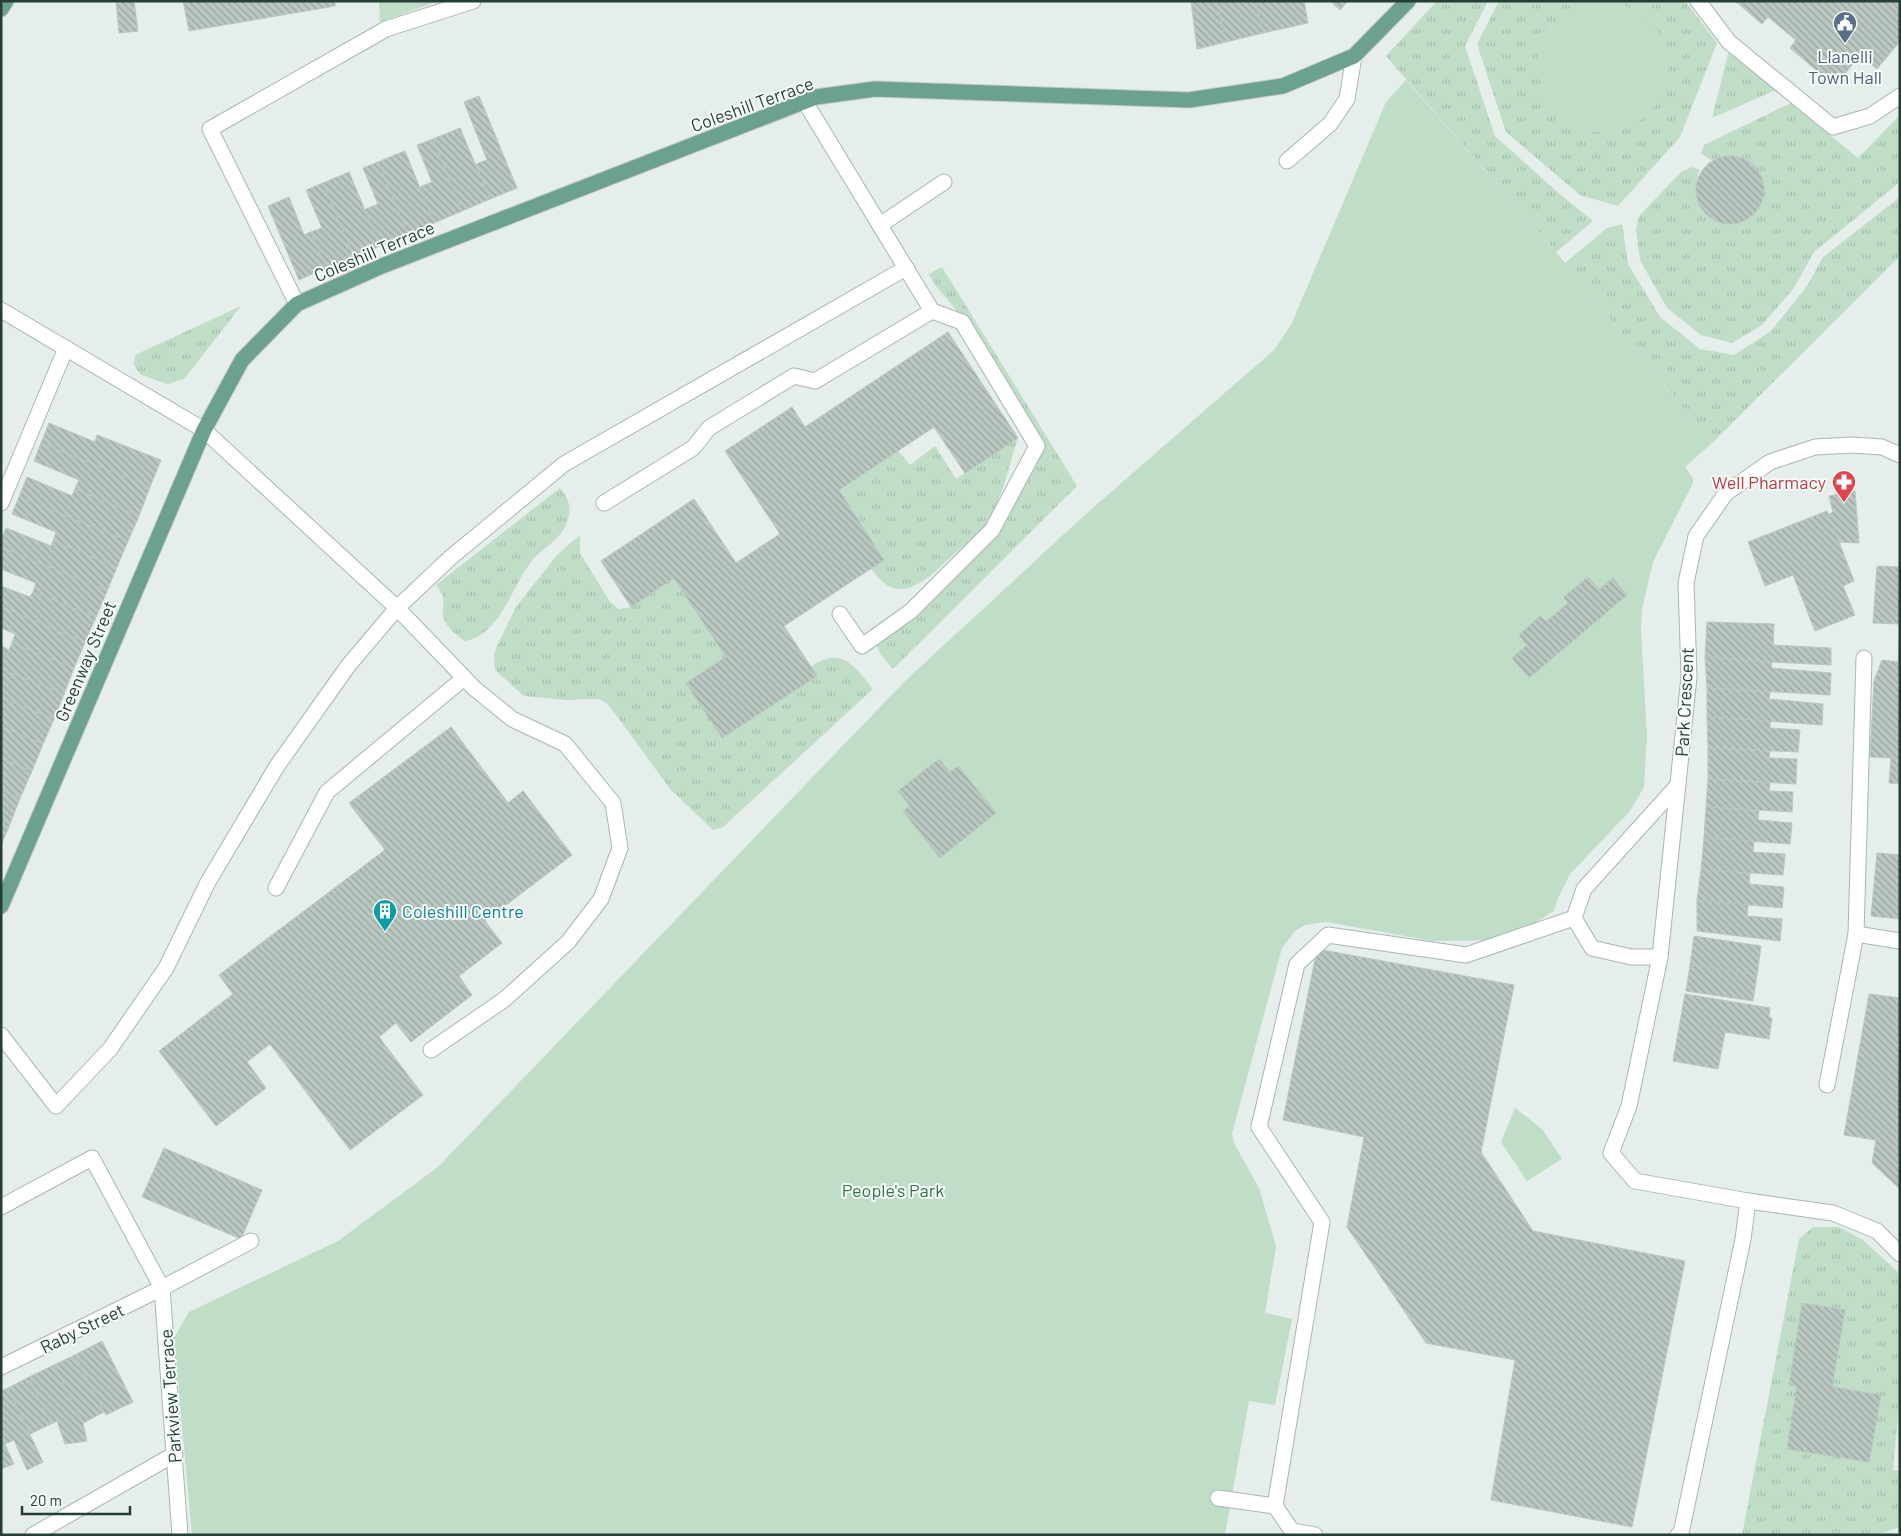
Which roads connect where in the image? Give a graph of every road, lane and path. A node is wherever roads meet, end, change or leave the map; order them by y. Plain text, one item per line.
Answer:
1 (6, 1) edge
2 (473, 1) edge
3 (1408, 1) edge
4 (1698, 1) edge
5 (1, 9) edge
6 (1354, 56) junction
7 (1900, 96) edge
8 (805, 102) junction
9 (1287, 161) dead end
10 (944, 182) dead end
11 (880, 225) junction
12 (906, 268) junction
13 (297, 304) junction
14 (1, 310) edge
15 (932, 311) junction
16 (66, 348) junction
17 (204, 430) junction
18 (1900, 455) edge
19 (1, 503) edge
20 (604, 503) dead end
21 (397, 608) junction
22 (840, 614) dead end
23 (1864, 658) dead end
24 (464, 678) junction
25 (1678, 785) junction
26 (276, 888) dead end
27 (1, 906) edge
28 (1574, 918) junction
29 (1856, 934) junction
30 (1900, 941) edge
31 (1660, 956) junction
32 (1, 1035) edge
33 (431, 1050) dead end
34 (1827, 1085) dead end
35 (1748, 1201) junction
36 (1, 1207) edge
37 (251, 1241) dead end
38 (1900, 1254) edge
39 (162, 1288) junction
40 (1, 1368) edge
41 (175, 1454) junction
42 (1218, 1498) dead end
43 (1275, 1506) junction
44 (33, 1535) edge
45 (180, 1535) edge
46 (1315, 1535) edge
47 (1678, 1535) edge

1 - 5 main road
2 - 13 street
3 - 6 main road, Coleshill Terrace
4 - 7 street
6 - 8 main road, Coleshill Terrace
6 - 9 street
8 - 11 street
8 - 13 main road, Coleshill Terrace
10 - 11 street
11 - 12 street
12 - 15 street
12 - 21 street
13 - 17 main road, Coleshill Terrace
14 - 16 street
15 - 20 street
15 - 22 street
16 - 17 street
16 - 19 street
17 - 21 street
17 - 27 main road, Greenway Street
18 - 25 street, Park Crescent
21 - 24 street
21 - 32 street
23 - 29 street
24 - 26 street
24 - 33 street
25 - 28 street
25 - 31 street, Park Crescent
28 - 31 street
28 - 43 street
29 - 30 street
29 - 34 street
31 - 35 street, Park Crescent
35 - 38 street
35 - 47 street
36 - 39 street
37 - 39 street, Raby Street
39 - 40 street, Raby Street
39 - 41 street, Parkview Terrace
41 - 44 street
41 - 45 street, Parkview Terrace
42 - 43 street
43 - 46 street

